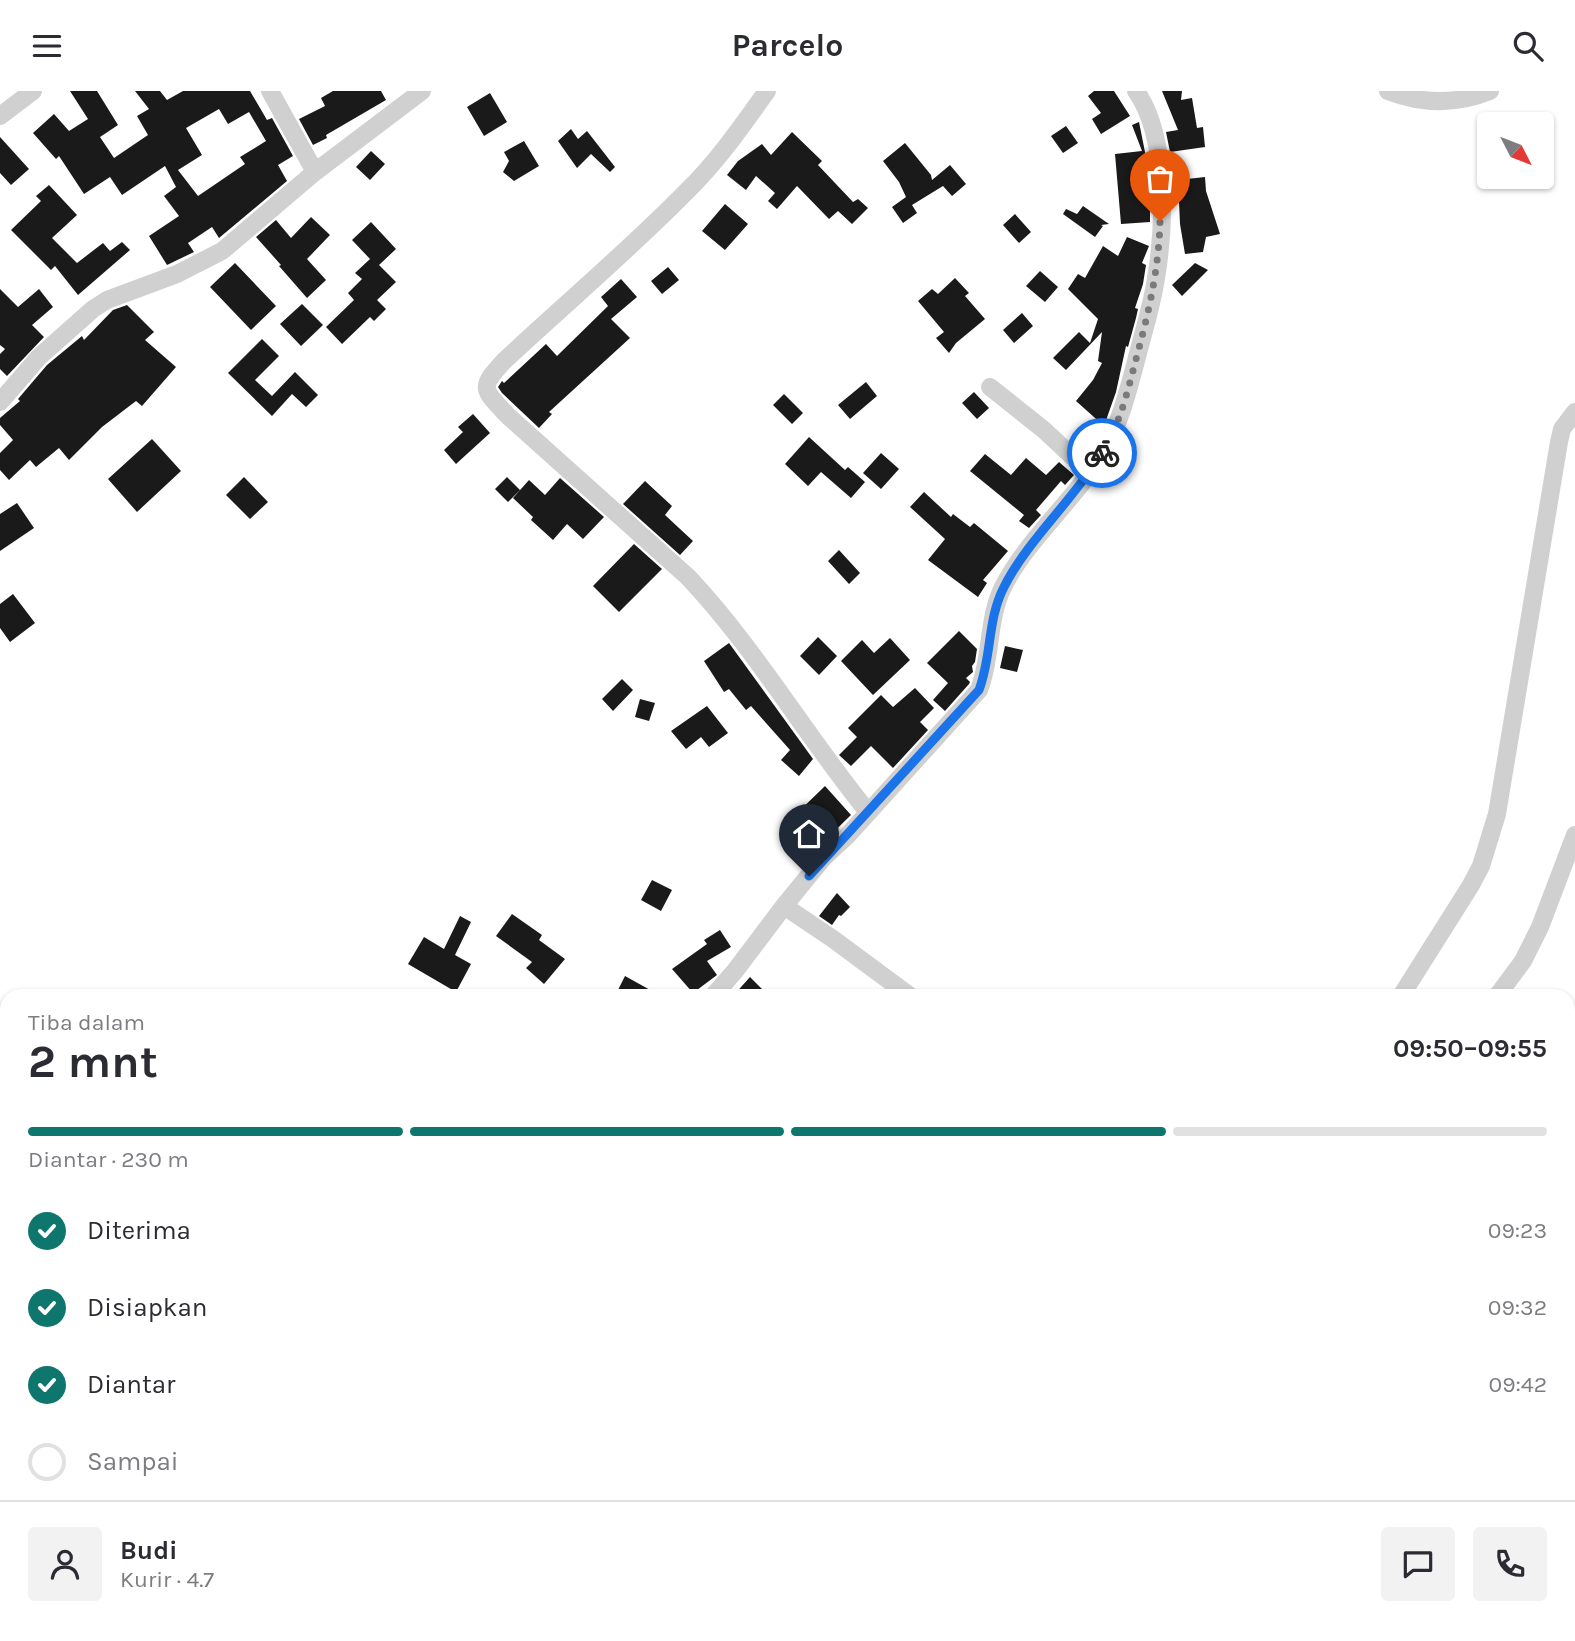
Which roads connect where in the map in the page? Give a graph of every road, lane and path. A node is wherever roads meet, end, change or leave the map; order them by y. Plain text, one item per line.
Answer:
1 (33, 91) edge
2 (270, 91) edge
3 (422, 91) edge
4 (767, 91) edge
5 (1136, 91) edge
6 (1388, 91) edge
7 (1490, 91) edge
8 (0, 115) edge
9 (315, 171) junction
10 (990, 387) dead end
11 (0, 402) edge
12 (1575, 412) edge
13 (1090, 473) junction
14 (868, 812) junction
15 (1575, 835) edge
16 (784, 906) junction
17 (719, 989) edge
18 (901, 989) edge
19 (1405, 989) edge
20 (1502, 989) edge

1 - 8 street
2 - 9 street
3 - 9 street
4 - 14 street
5 - 13 street
6 - 7 street
9 - 11 street
10 - 13 street
12 - 19 street
13 - 14 street
14 - 16 street
15 - 20 street
16 - 17 street
16 - 18 street

